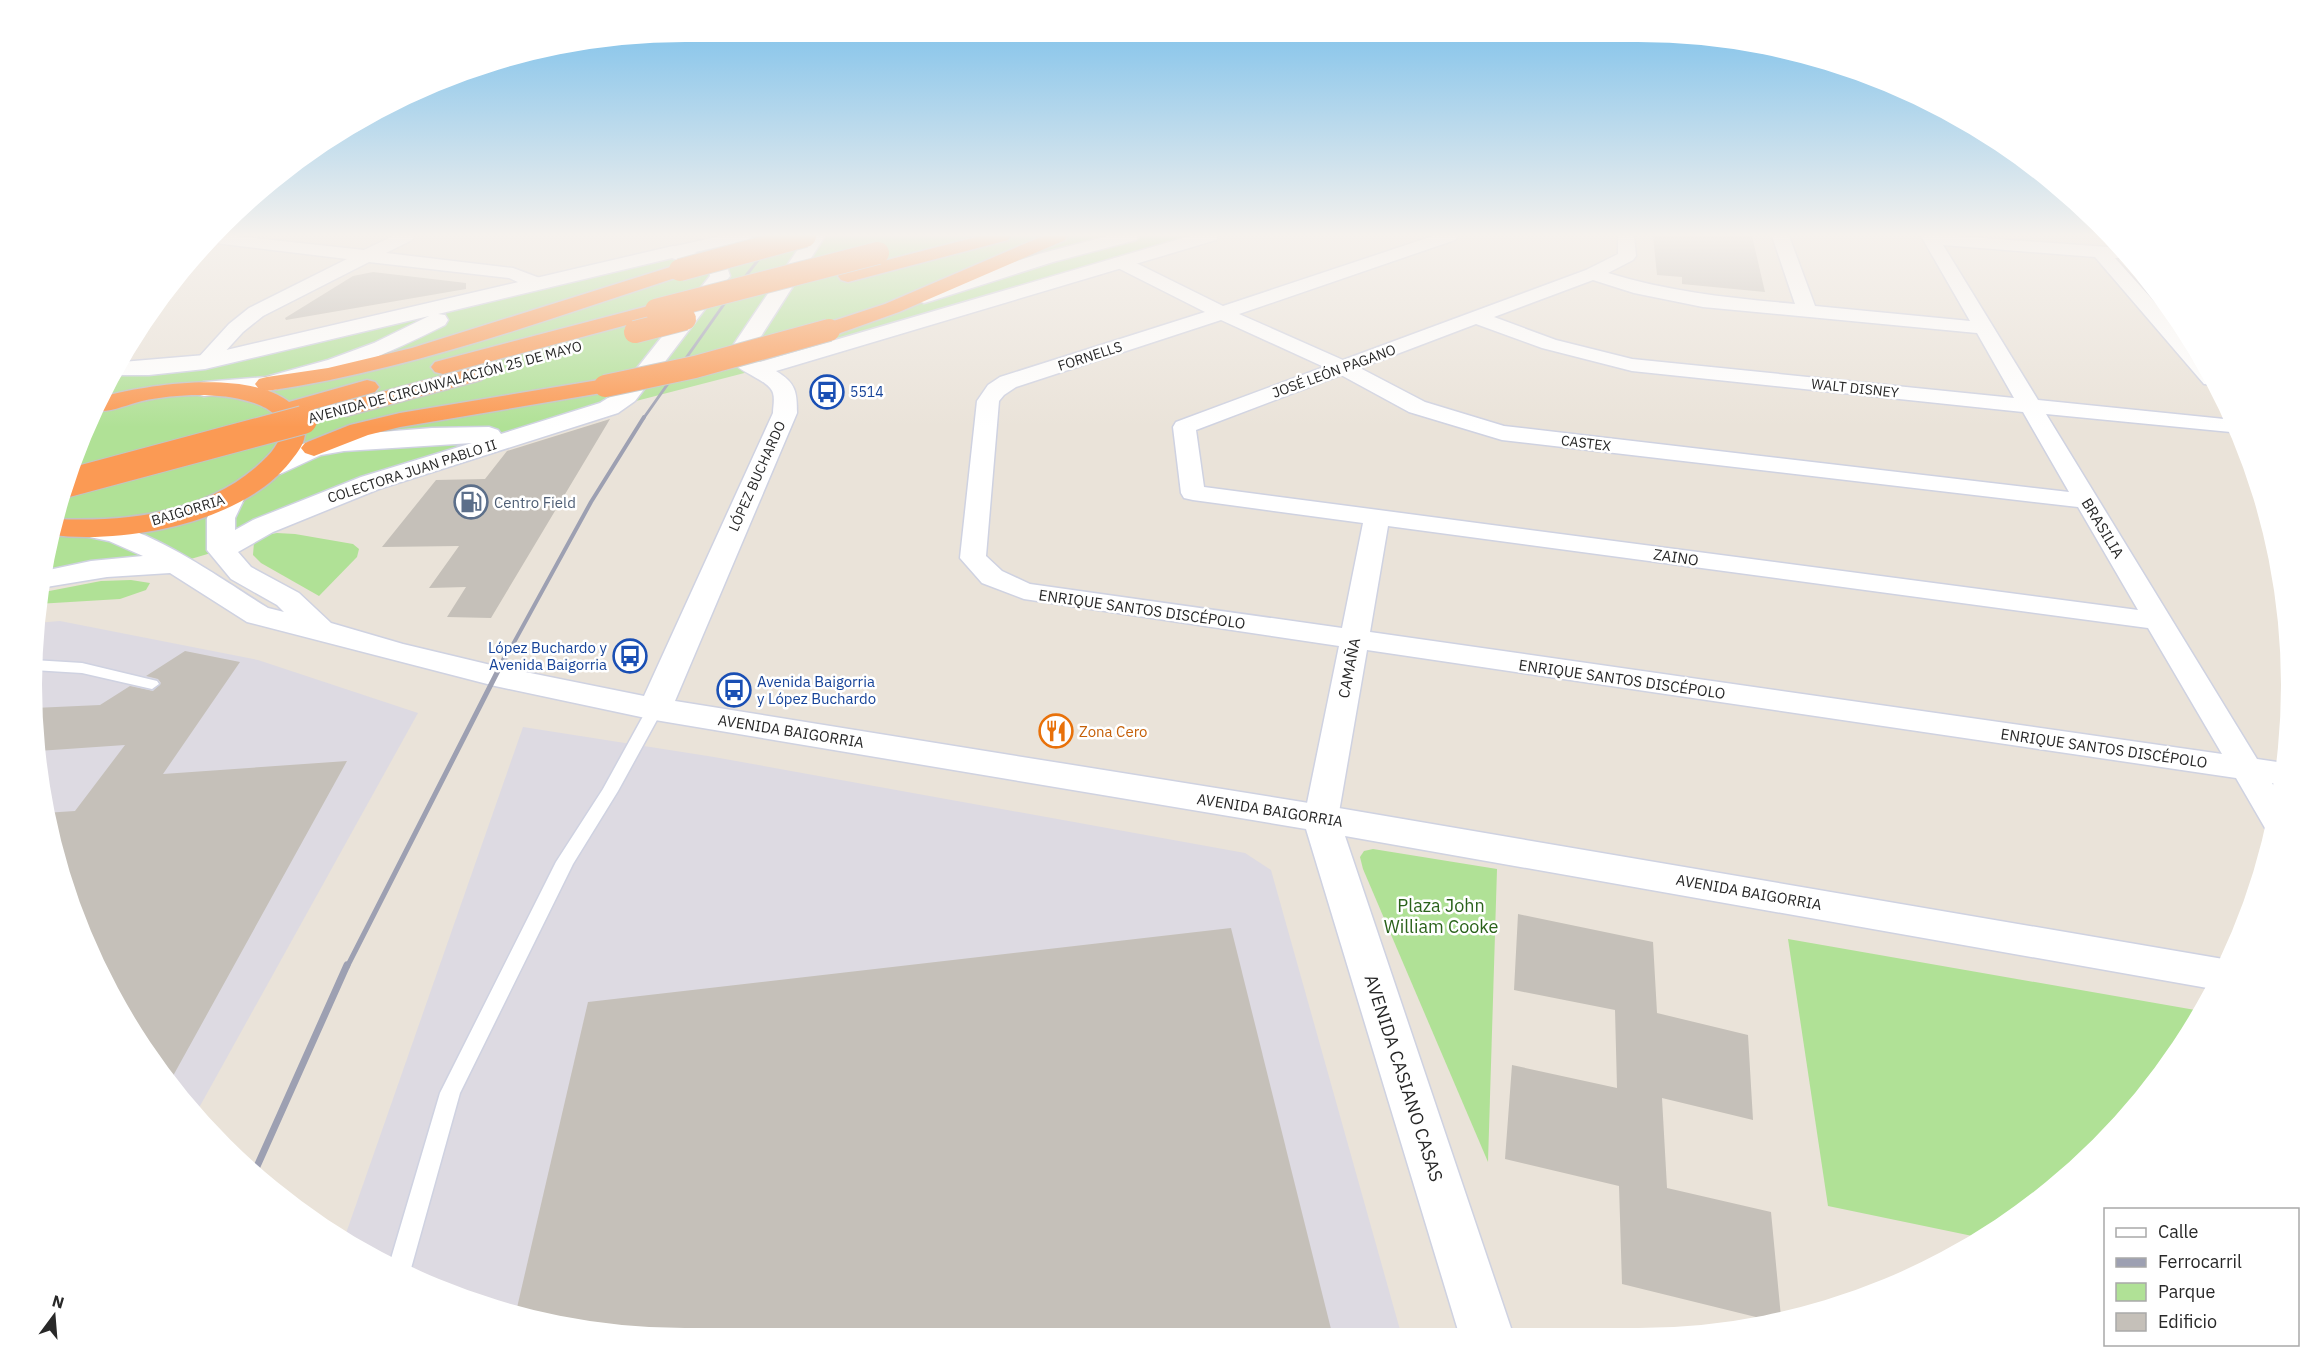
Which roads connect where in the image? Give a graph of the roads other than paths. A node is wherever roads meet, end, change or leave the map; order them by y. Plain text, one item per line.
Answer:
1 (280, 300) edge
2 (469, 300) edge
3 (482, 300) edge
4 (567, 300) edge
5 (696, 300) edge
6 (701, 300) edge
7 (757, 300) edge
8 (774, 300) edge
9 (910, 300) edge
10 (915, 300) edge
11 (992, 300) edge
12 (1196, 300) edge
13 (1261, 300) edge
14 (1525, 300) edge
15 (1707, 300) edge
16 (1803, 300) edge
17 (1967, 300) edge
18 (2142, 300) edge
19 (891, 308) junction
20 (1807, 311) junction
21 (1222, 313) junction
22 (1478, 318) junction
23 (1984, 328) junction
24 (2186, 350) edge
25 (205, 362) junction
26 (1341, 367) junction
27 (125, 369) edge
28 (756, 370) junction
29 (118, 382) edge
30 (267, 384) junction
31 (204, 389) junction
32 (159, 391) junction
33 (607, 397) junction
34 (107, 403) edge
35 (2031, 406) junction
36 (301, 413) junction
37 (2226, 426) edge
38 (533, 432) junction
39 (314, 448) junction
40 (82, 463) edge
41 (271, 468) junction
42 (75, 481) edge
43 (1193, 493) joint
44 (231, 497) junction
45 (2087, 501) junction
46 (1377, 517) junction
47 (62, 528) edge
48 (221, 550) junction
49 (974, 558) joint
50 (174, 564) junction
51 (51, 578) edge
52 (2158, 621) junction
53 (323, 630) junction
54 (1354, 640) junction
55 (42, 666) edge
56 (152, 684) dead end
57 (655, 709) junction
58 (2247, 769) junction
59 (2274, 773) edge
60 (2269, 807) edge
61 (1320, 818) junction
62 (2213, 973) edge
63 (401, 1262) edge
64 (1485, 1328) edge

1 - 25 street
2 - 25 main road
3 - 30 main road
4 - 30 highway
5 - 36 highway, AVENIDA DE CIRCUNVALACIÓN 25 DE MAYO, bridge
6 - 33 main road
7 - 36 highway, AVENIDA DE CIRCUNVALACIÓN 25 DE MAYO, bridge
8 - 28 main road, LÓPEZ BUCHARDO
9 - 19 highway
10 - 19 main road
11 - 28 main road
12 - 21 street, CASTEX
13 - 21 street, FORNELLS
14 - 22 street, JOSÉ LEÓN PAGANO
15 - 20 street
16 - 20 street
17 - 23 street, BRASILIA
18 - 24 street
19 - 33 highway, bridge
20 - 23 street
21 - 26 street, CASTEX
21 - 49 street, FORNELLS
22 - 26 street, JOSÉ LEÓN PAGANO
22 - 35 street, WALT DISNEY
23 - 35 street, BRASILIA
25 - 27 main road
26 - 43 street, JOSÉ LEÓN PAGANO
26 - 45 street, CASTEX
28 - 57 main road, LÓPEZ BUCHARDO
29 - 32 highway
30 - 31 main road
31 - 32 highway, BAIGORRIA
31 - 41 highway, BAIGORRIA
32 - 34 highway, BAIGORRIA
33 - 38 main road, COLECTORA JUAN PABLO II
33 - 39 highway
35 - 37 street, WALT DISNEY
35 - 45 street, BRASILIA
36 - 40 highway, AVENIDA DE CIRCUNVALACIÓN 25 DE MAYO
36 - 42 highway, AVENIDA DE CIRCUNVALACIÓN 25 DE MAYO, bridge
38 - 39 main road
38 - 48 main road, COLECTORA JUAN PABLO II
39 - 41 main road
41 - 44 highway, BAIGORRIA
43 - 46 street, ZAINO
44 - 47 highway, BAIGORRIA
44 - 48 main road
45 - 52 street, BRASILIA
46 - 52 street, ZAINO
46 - 54 street, CAMAÑA
47 - 50 main road, AVENIDA BAIGORRIA
48 - 53 main road, AVENIDA BAIGORRIA
49 - 54 street, ENRIQUE SANTOS DISCÉPOLO
50 - 51 main road
50 - 53 main road, AVENIDA BAIGORRIA
52 - 58 street, BRASILIA
53 - 57 main road, AVENIDA BAIGORRIA
54 - 58 street, ENRIQUE SANTOS DISCÉPOLO
54 - 61 street, CAMAÑA
55 - 56 lane
57 - 61 main road, AVENIDA BAIGORRIA
57 - 63 lane
58 - 59 street, ENRIQUE SANTOS DISCÉPOLO
58 - 60 street, BRASILIA
61 - 62 main road, AVENIDA BAIGORRIA
61 - 64 main road, AVENIDA CASIANO CASAS

